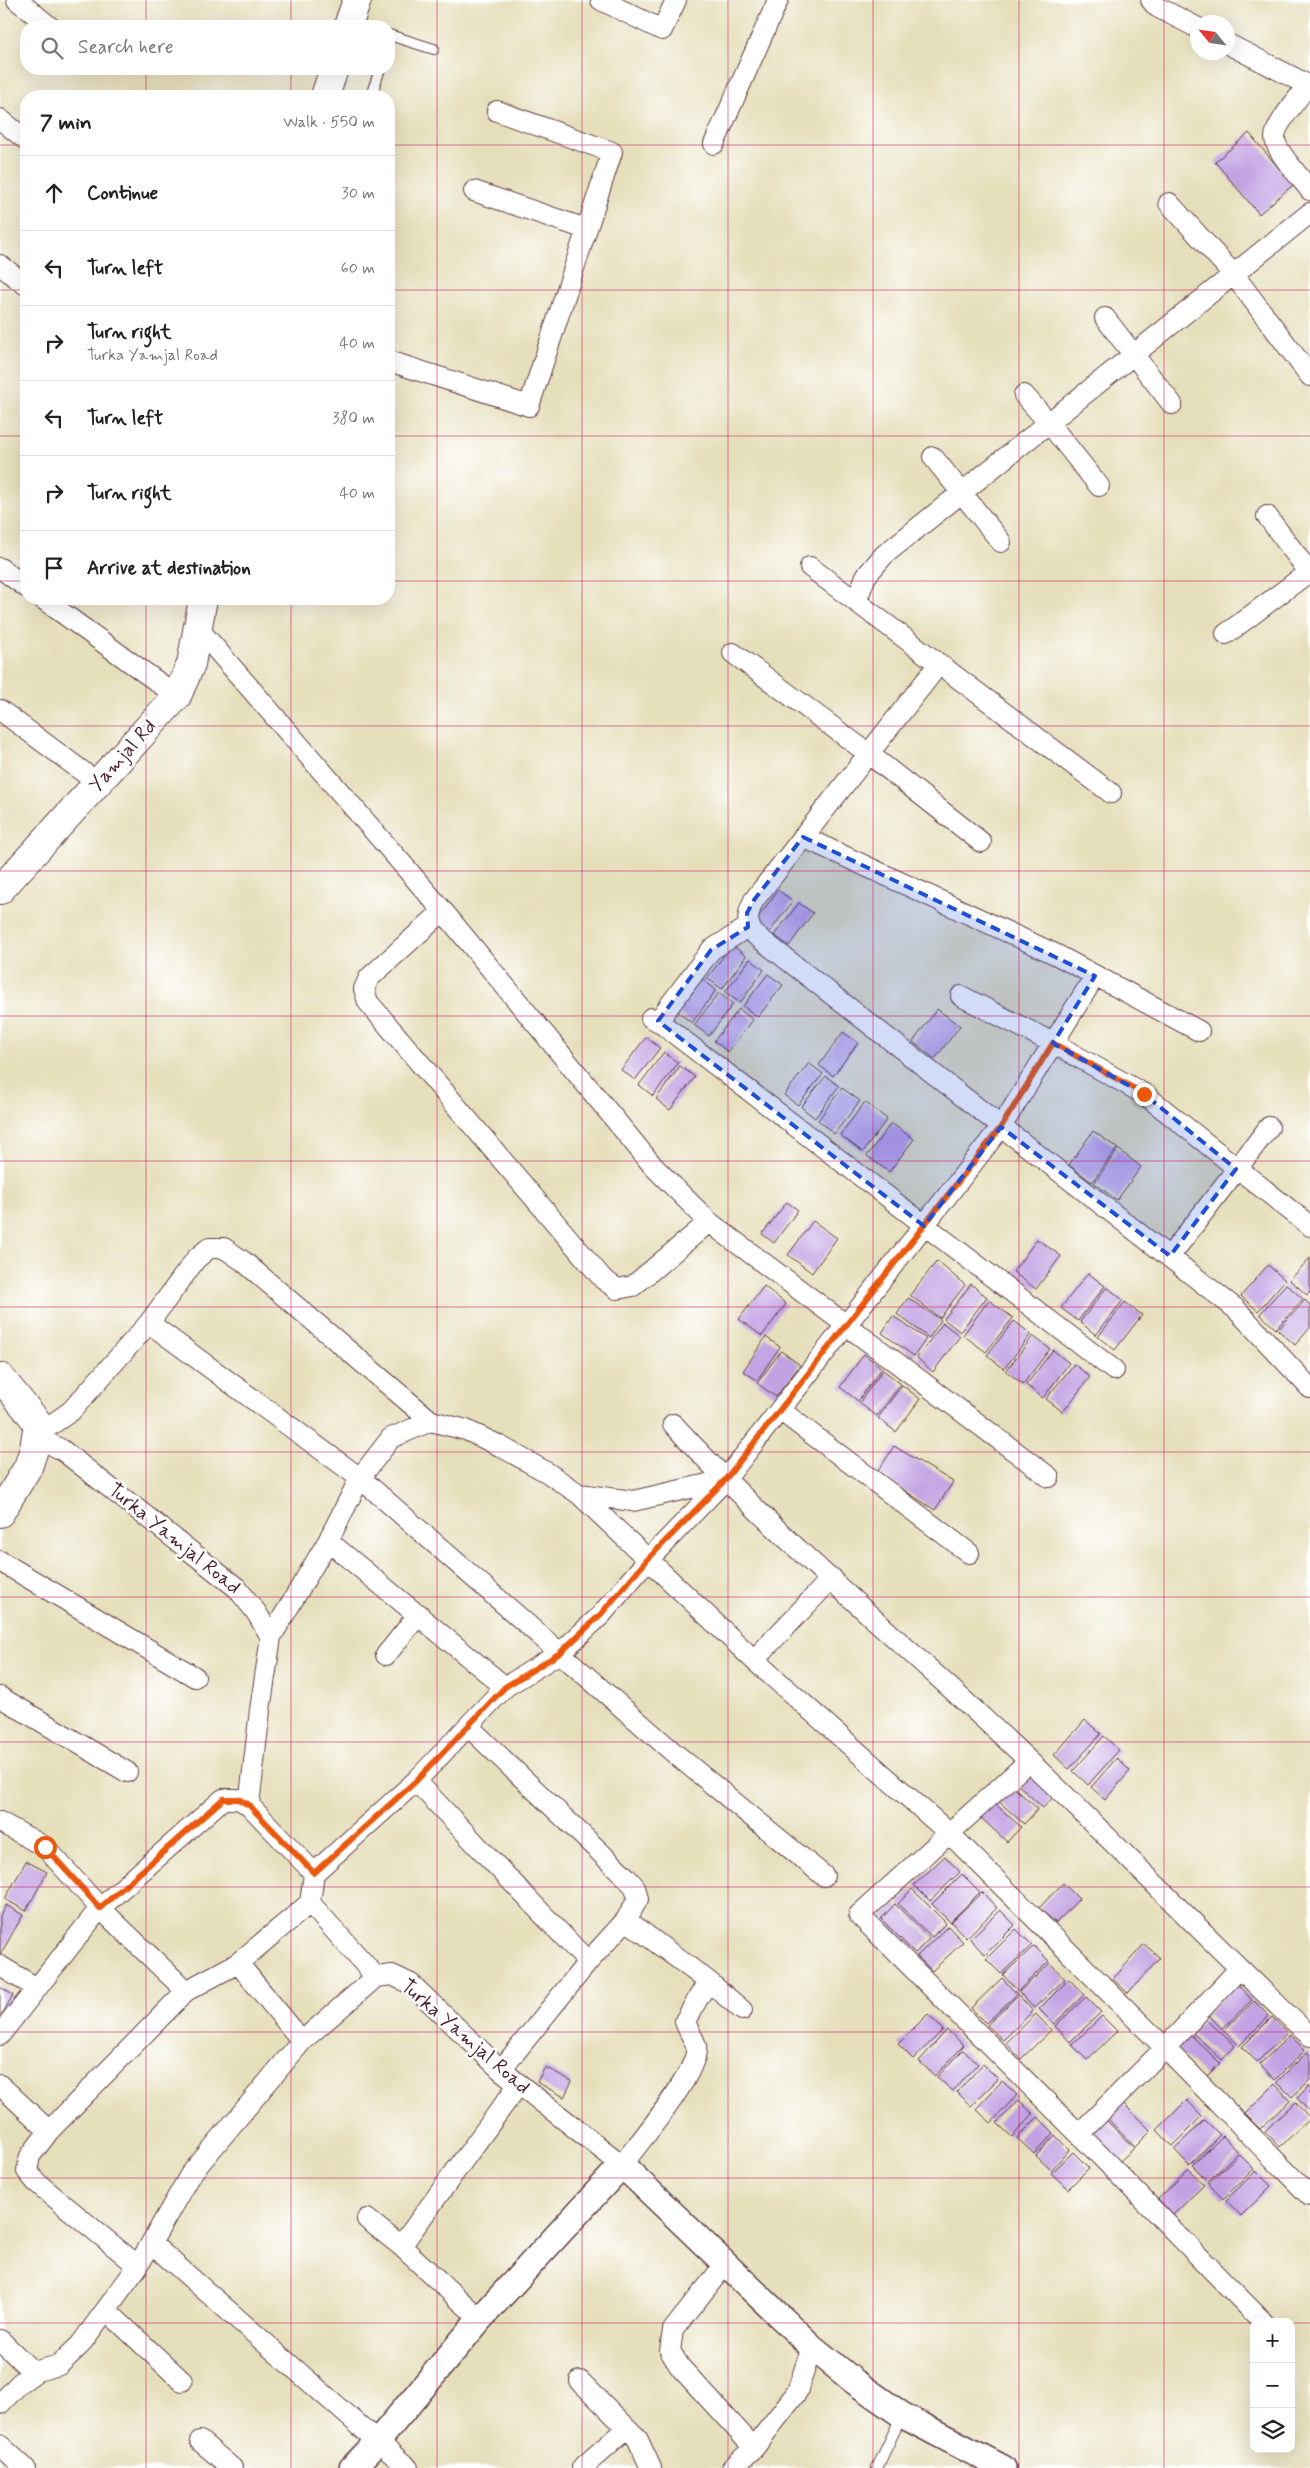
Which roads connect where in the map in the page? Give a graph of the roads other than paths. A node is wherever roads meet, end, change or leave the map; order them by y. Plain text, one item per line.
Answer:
1 (17, 0) edge
2 (601, 0) edge
3 (676, 0) edge
4 (778, 0) edge
5 (1151, 0) edge
6 (42, 20) edge
7 (1190, 24) edge
8 (395, 39) edge
9 (1235, 48) edge
10 (434, 49) dead end
11 (332, 75) edge
12 (378, 75) edge
13 (1309, 86) edge
14 (327, 90) edge
15 (373, 90) edge
16 (497, 111) dead end
17 (0, 119) edge
18 (20, 135) edge
19 (714, 144) dead end
20 (1310, 190) edge
21 (474, 191) dead end
22 (1169, 203) dead end
23 (1310, 213) edge
24 (586, 229) junction
25 (0, 265) edge
26 (1234, 275) junction
27 (20, 280) edge
28 (1105, 318) dead end
29 (1133, 355) junction
30 (395, 363) edge
31 (1310, 376) edge
32 (1024, 395) dead end
33 (1172, 404) dead end
34 (1049, 423) junction
35 (933, 457) dead end
36 (1098, 486) dead end
37 (962, 493) junction
38 (1267, 516) dead end
39 (1001, 542) dead end
40 (810, 567) dead end
41 (0, 568) edge
42 (1310, 572) edge
43 (20, 583) edge
44 (856, 602) junction
45 (51, 605) edge
46 (202, 605) edge
47 (198, 627) junction
48 (1226, 634) dead end
49 (733, 653) dead end
50 (940, 664) junction
51 (176, 696) junction
52 (0, 710) edge
53 (869, 754) junction
54 (98, 782) junction
55 (1111, 793) dead end
56 (803, 837) junction
57 (981, 842) dead end
58 (0, 890) edge
59 (443, 911) junction
60 (748, 927) junction
61 (1095, 976) junction
62 (961, 996) dead end
63 (1199, 1031) dead end
64 (1053, 1043) junction
65 (1001, 1127) junction
66 (1269, 1127) dead end
67 (1236, 1168) junction
68 (708, 1222) junction
69 (924, 1226) junction
70 (1310, 1226) edge
71 (1170, 1256) junction
72 (148, 1323) junction
73 (846, 1326) junction
74 (1114, 1370) dead end
75 (0, 1377) edge
76 (1310, 1388) edge
77 (780, 1410) junction
78 (431, 1421) junction
79 (673, 1424) dead end
80 (35, 1436) junction
81 (1049, 1477) dead end
82 (360, 1478) junction
83 (725, 1480) junction
84 (578, 1494) junction
85 (0, 1513) edge
86 (328, 1541) junction
87 (969, 1553) dead end
88 (647, 1560) junction
89 (0, 1561) edge
90 (832, 1578) junction
91 (419, 1614) junction
92 (271, 1637) junction
93 (560, 1653) junction
94 (386, 1655) dead end
95 (754, 1660) junction
96 (195, 1677) dead end
97 (505, 1687) junction
98 (0, 1697) edge
99 (468, 1726) junction
100 (1029, 1761) junction
101 (127, 1772) dead end
102 (416, 1781) junction
103 (249, 1805) junction
104 (0, 1822) edge
105 (950, 1834) junction
106 (314, 1873) junction
107 (824, 1876) dead end
108 (310, 1903) junction
109 (100, 1908) junction
110 (626, 1920) junction
111 (588, 1962) junction
112 (238, 1963) junction
113 (0, 1966) edge
114 (1239, 1969) junction
115 (376, 1977) junction
116 (708, 1981) junction
117 (37, 1988) junction
118 (186, 1991) junction
119 (742, 2010) dead end
120 (0, 2035) edge
121 (1310, 2036) edge
122 (302, 2041) junction
123 (1165, 2048) junction
124 (501, 2070) junction
125 (519, 2084) junction
126 (0, 2086) edge
127 (49, 2132) junction
128 (1078, 2134) junction
129 (622, 2165) junction
130 (1310, 2196) edge
131 (368, 2219) dead end
132 (152, 2244) junction
133 (400, 2246) junction
134 (726, 2263) junction
135 (138, 2266) junction
136 (106, 2310) junction
137 (1259, 2318) edge
138 (480, 2319) junction
139 (0, 2340) edge
140 (812, 2347) junction
141 (34, 2373) junction
142 (182, 2380) dead end
143 (580, 2381) dead end
144 (0, 2404) edge
145 (902, 2415) junction
146 (627, 2428) junction
147 (378, 2440) junction
148 (200, 2441) dead end
149 (0, 2445) edge
150 (754, 2448) junction
151 (25, 2468) edge
152 (232, 2468) edge
153 (352, 2468) edge
154 (408, 2468) edge
155 (582, 2468) edge
156 (651, 2468) edge
157 (732, 2468) edge
158 (877, 2468) edge
159 (1003, 2468) edge

1 - 6 street
2 - 3 street
4 - 19 street
5 - 7 street
8 - 10 lane
9 - 13 street
11 - 14 main road
12 - 15 lane
13 - 20 street
16 - 24 street
17 - 18 street
21 - 24 street
22 - 26 street
23 - 26 street
24 - 30 street
25 - 27 street
26 - 29 street
26 - 31 street
28 - 29 street
29 - 33 street
29 - 34 street
32 - 34 street
34 - 36 street
34 - 37 street
35 - 37 street
37 - 39 street
37 - 44 street
38 - 42 street
40 - 44 street
41 - 43 street
42 - 48 street
44 - 50 street
45 - 51 street
46 - 47 main road, Yamjal Rd
47 - 51 main road, Yamjal Rd
47 - 59 street
49 - 53 street
50 - 53 street
50 - 55 street
51 - 54 main road, Yamjal Rd
52 - 54 street
53 - 56 street
53 - 57 street
54 - 58 main road, Yamjal Rd
56 - 60 street
56 - 61 street
59 - 68 street
59 - 68 street
60 - 65 street
60 - 69 street
61 - 63 street
61 - 64 street
62 - 64 street
64 - 65 street
64 - 67 street
65 - 69 street
65 - 71 street
66 - 67 street
67 - 70 street
67 - 71 street
68 - 73 street
69 - 73 street
69 - 74 street
71 - 76 street
72 - 78 street
72 - 80 street
72 - 82 street
73 - 77 street
73 - 81 street
75 - 80 main road
77 - 83 street
77 - 87 street
78 - 82 street
78 - 84 street
79 - 83 street
80 - 85 main road
80 - 92 street, Turka Yamjal Road
82 - 86 street
82 - 93 street
83 - 84 street
83 - 88 street
83 - 90 street
84 - 88 street
86 - 91 street
86 - 92 street
88 - 93 street
88 - 95 street
89 - 96 street
90 - 95 street
90 - 100 street
91 - 94 street
91 - 97 street
92 - 103 street
93 - 97 street
93 - 107 street
95 - 105 street
97 - 99 street
98 - 101 street
99 - 102 street
99 - 110 street
100 - 105 street
100 - 114 street
102 - 106 street
102 - 111 street
103 - 106 street
103 - 109 street
104 - 109 street
105 - 123 street
105 - 128 street
106 - 108 street
108 - 112 street
108 - 115 street, Turka Yamjal Road
109 - 117 street
109 - 118 street
110 - 111 street
110 - 116 street
111 - 124 street
112 - 118 street
112 - 122 street
113 - 117 street
114 - 121 street
114 - 123 street
115 - 122 street
115 - 124 street, Turka Yamjal Road
116 - 119 street
116 - 129 street
117 - 120 street
118 - 127 street
122 - 132 street
123 - 128 street
123 - 130 street
124 - 125 street, Turka Yamjal Road
125 - 129 street, Turka Yamjal Road
125 - 133 street
126 - 127 street
127 - 135 street
128 - 137 street
129 - 134 street
129 - 138 street
131 - 133 street
132 - 135 street
132 - 147 street
133 - 138 street
134 - 140 street
134 - 150 street
135 - 136 street
136 - 141 street
136 - 142 street
138 - 147 street
139 - 141 street
140 - 145 street
140 - 150 street
141 - 144 street
143 - 146 street
145 - 158 lane
145 - 159 street
146 - 155 street
146 - 156 street
147 - 153 street
147 - 154 street
148 - 152 street
149 - 151 street
150 - 157 street

